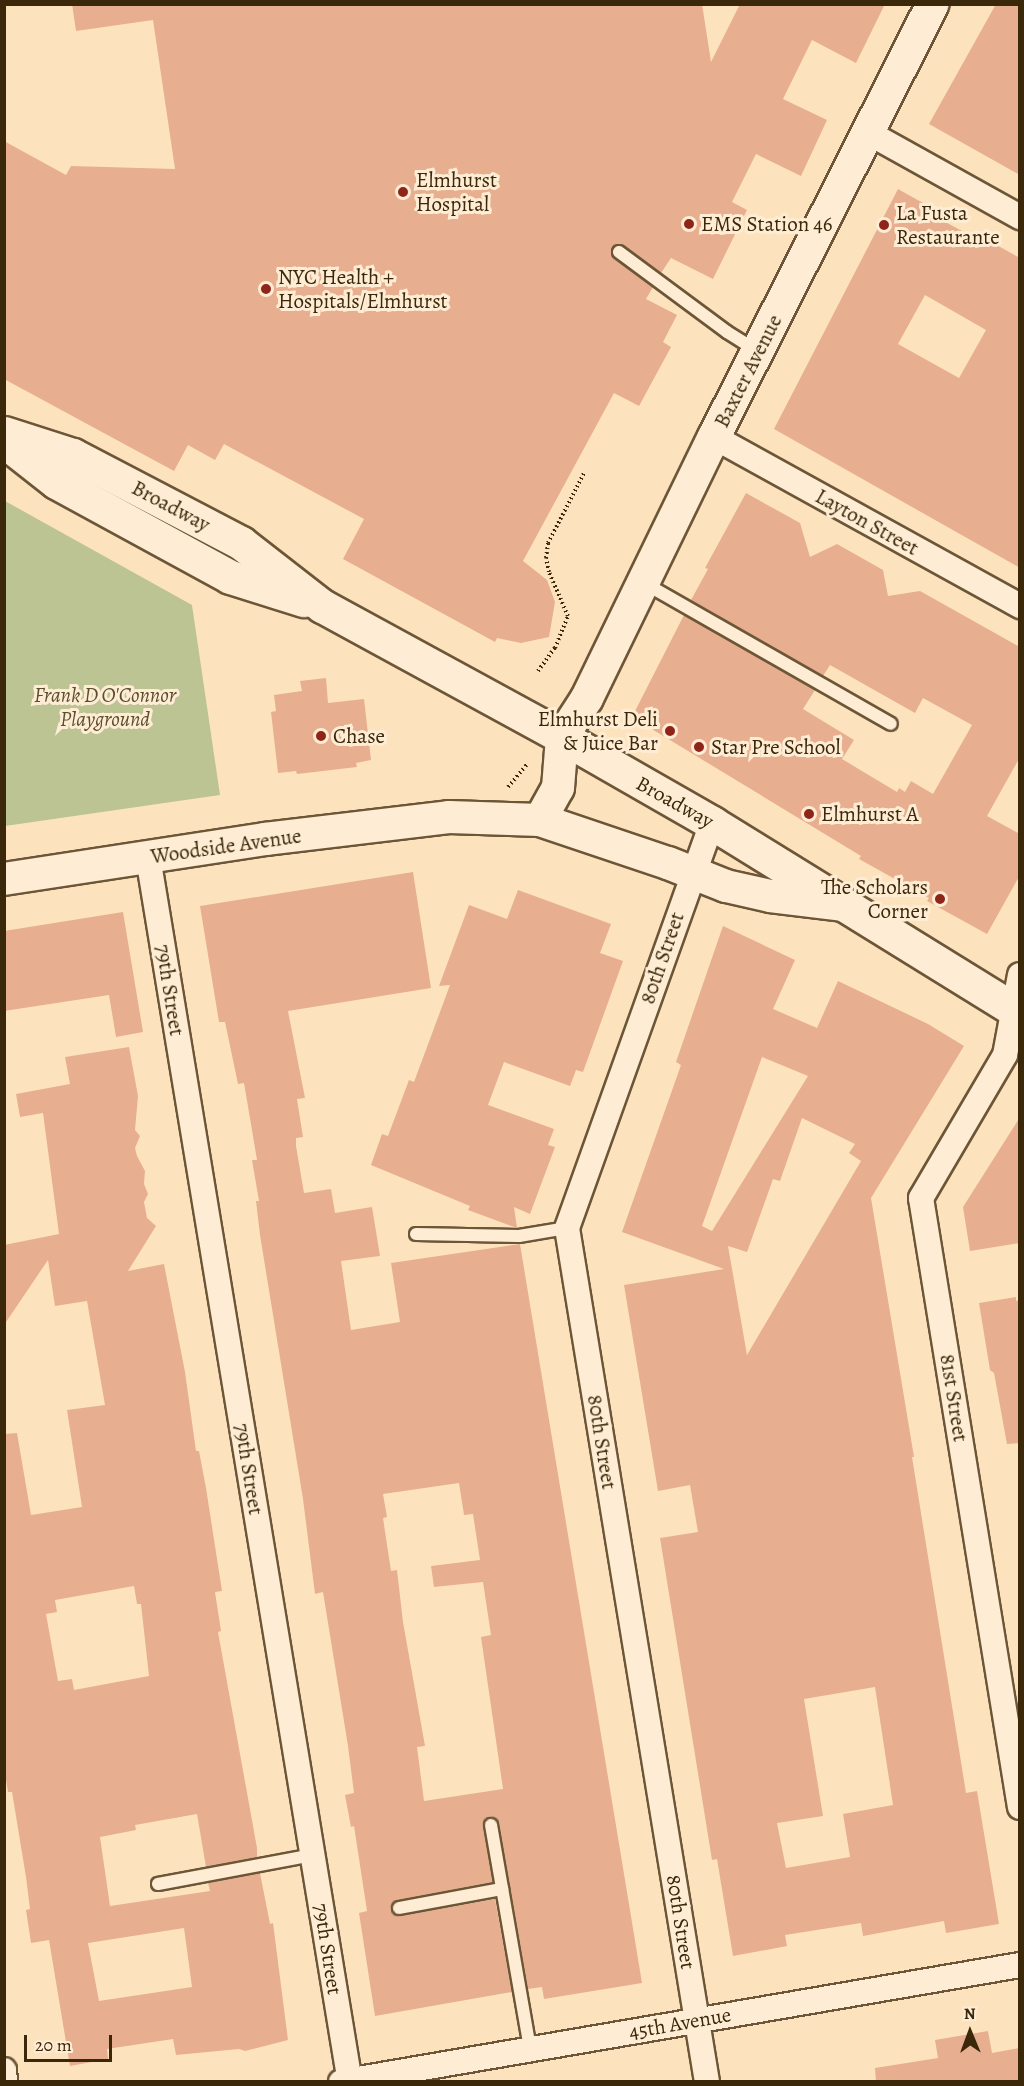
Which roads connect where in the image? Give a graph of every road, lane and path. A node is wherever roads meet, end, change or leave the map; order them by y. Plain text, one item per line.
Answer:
1 (933, 4) edge
2 (869, 133) junction
3 (1020, 217) edge
4 (619, 252) dead end
5 (758, 352) junction
6 (4, 433) edge
7 (714, 437) junction
8 (4, 441) edge
9 (584, 473) dead end
10 (644, 583) junction
11 (322, 606) junction
12 (1020, 606) edge
13 (538, 671) dead end
14 (891, 724) dead end
15 (562, 737) junction
16 (504, 790) dead end
17 (540, 820) junction
18 (712, 823) junction
19 (148, 857) junction
20 (693, 872) junction
21 (4, 879) edge
22 (844, 905) junction
23 (1020, 975) edge
24 (1016, 1011) edge
25 (567, 1228) junction
26 (416, 1234) dead end
27 (1020, 1807) edge
28 (491, 1825) dead end
29 (313, 1856) junction
30 (158, 1884) dead end
31 (502, 1889) junction
32 (399, 1908) dead end
33 (1020, 1965) edge
34 (698, 2020) junction
35 (530, 2049) junction
36 (4, 2070) edge
37 (347, 2081) edge
38 (5, 2082) edge
39 (707, 2082) edge

1 - 2 street, Baxter Avenue
2 - 3 street
2 - 5 street, Baxter Avenue
4 - 5 lane
5 - 7 street, Baxter Avenue
6 - 11 main road, Broadway
7 - 10 street, Baxter Avenue
7 - 12 street, Layton Street
8 - 11 main road, Broadway
9 - 13 path
10 - 14 lane
10 - 15 street, Baxter Avenue
11 - 15 main road, Broadway
15 - 16 path
15 - 17 street
15 - 18 main road, Broadway
17 - 19 street, Woodside Avenue
17 - 20 street, Woodside Avenue
18 - 20 street, 80th Street
18 - 22 main road, Broadway
19 - 21 street, Woodside Avenue
19 - 29 street, 79th Street
20 - 22 street, Woodside Avenue
20 - 25 street, 80th Street
22 - 24 main road, Broadway
23 - 24 street, 81st Street
24 - 27 street, 81st Street
25 - 26 lane
25 - 34 street, 80th Street
28 - 31 lane
29 - 30 lane
29 - 37 street, 79th Street
31 - 32 lane
31 - 35 lane
33 - 34 street, 45th Avenue
34 - 35 street, 45th Avenue
34 - 39 street, 80th Street
35 - 37 street, 45th Avenue
36 - 38 street

